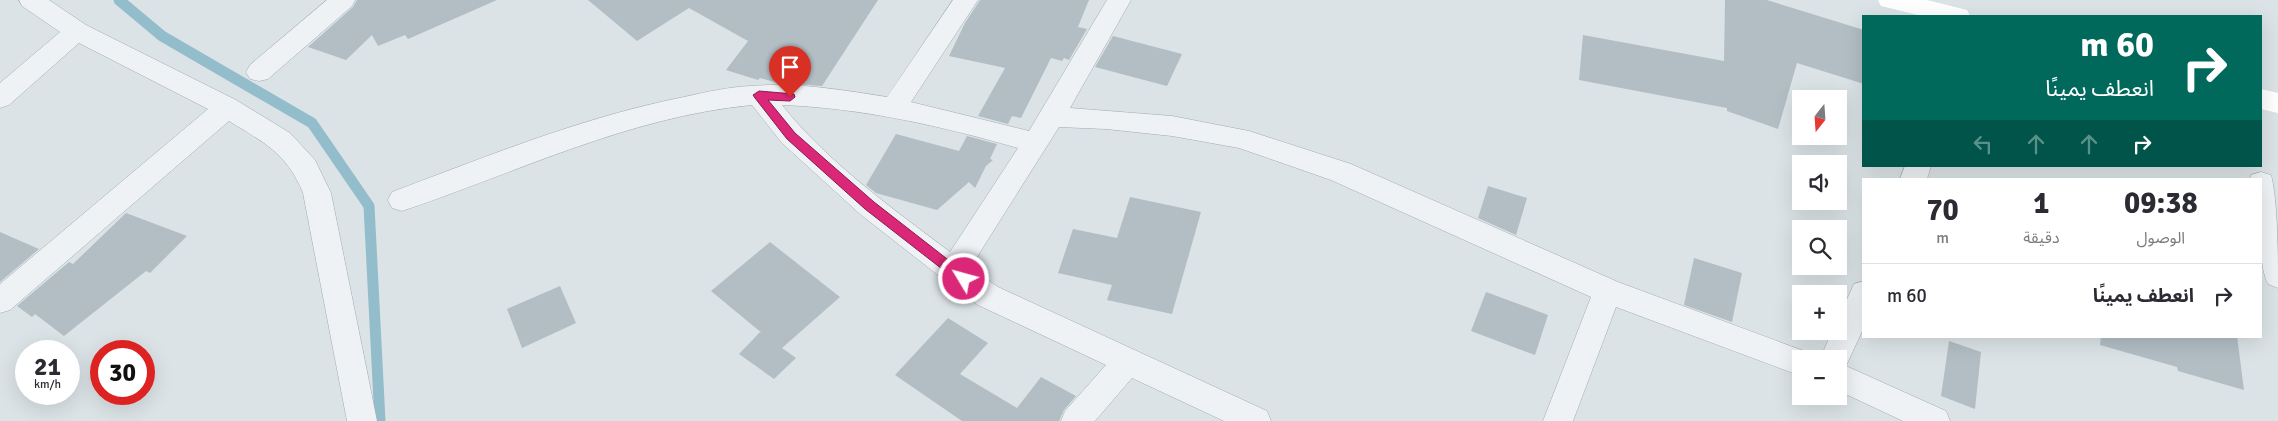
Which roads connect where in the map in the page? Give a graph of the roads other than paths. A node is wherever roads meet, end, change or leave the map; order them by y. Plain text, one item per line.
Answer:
1 (31, 0) edge
2 (343, 0) edge
3 (966, 0) edge
4 (1119, 0) edge
5 (1890, 0) edge
6 (1944, 10) edge
7 (77, 31) junction
8 (259, 72) dead end
9 (759, 95) junction
10 (0, 98) edge
11 (2262, 99) edge
12 (2278, 104) edge
13 (227, 107) junction
14 (893, 109) junction
15 (1052, 117) junction
16 (1036, 143) junction
17 (2262, 188) edge
18 (402, 200) dead end
19 (953, 271) junction
20 (2278, 276) edge
21 (1608, 291) junction
22 (1862, 298) edge
23 (0, 301) edge
24 (1839, 350) edge
25 (1792, 360) edge
26 (1127, 362) junction
27 (1847, 381) edge
28 (362, 421) edge
29 (1076, 421) edge
30 (1256, 421) edge
31 (1558, 421) edge
32 (1935, 421) edge

1 - 7 street
2 - 8 street
3 - 14 street
4 - 15 street
5 - 6 street
7 - 10 street
7 - 13 street
9 - 14 street
9 - 18 street
9 - 19 street
11 - 12 street
13 - 23 street
13 - 28 street
14 - 16 street
15 - 16 street
15 - 21 street
16 - 19 street
17 - 20 street
19 - 26 street
21 - 25 street
21 - 31 street
22 - 24 street
26 - 29 street
26 - 30 street
27 - 32 street

